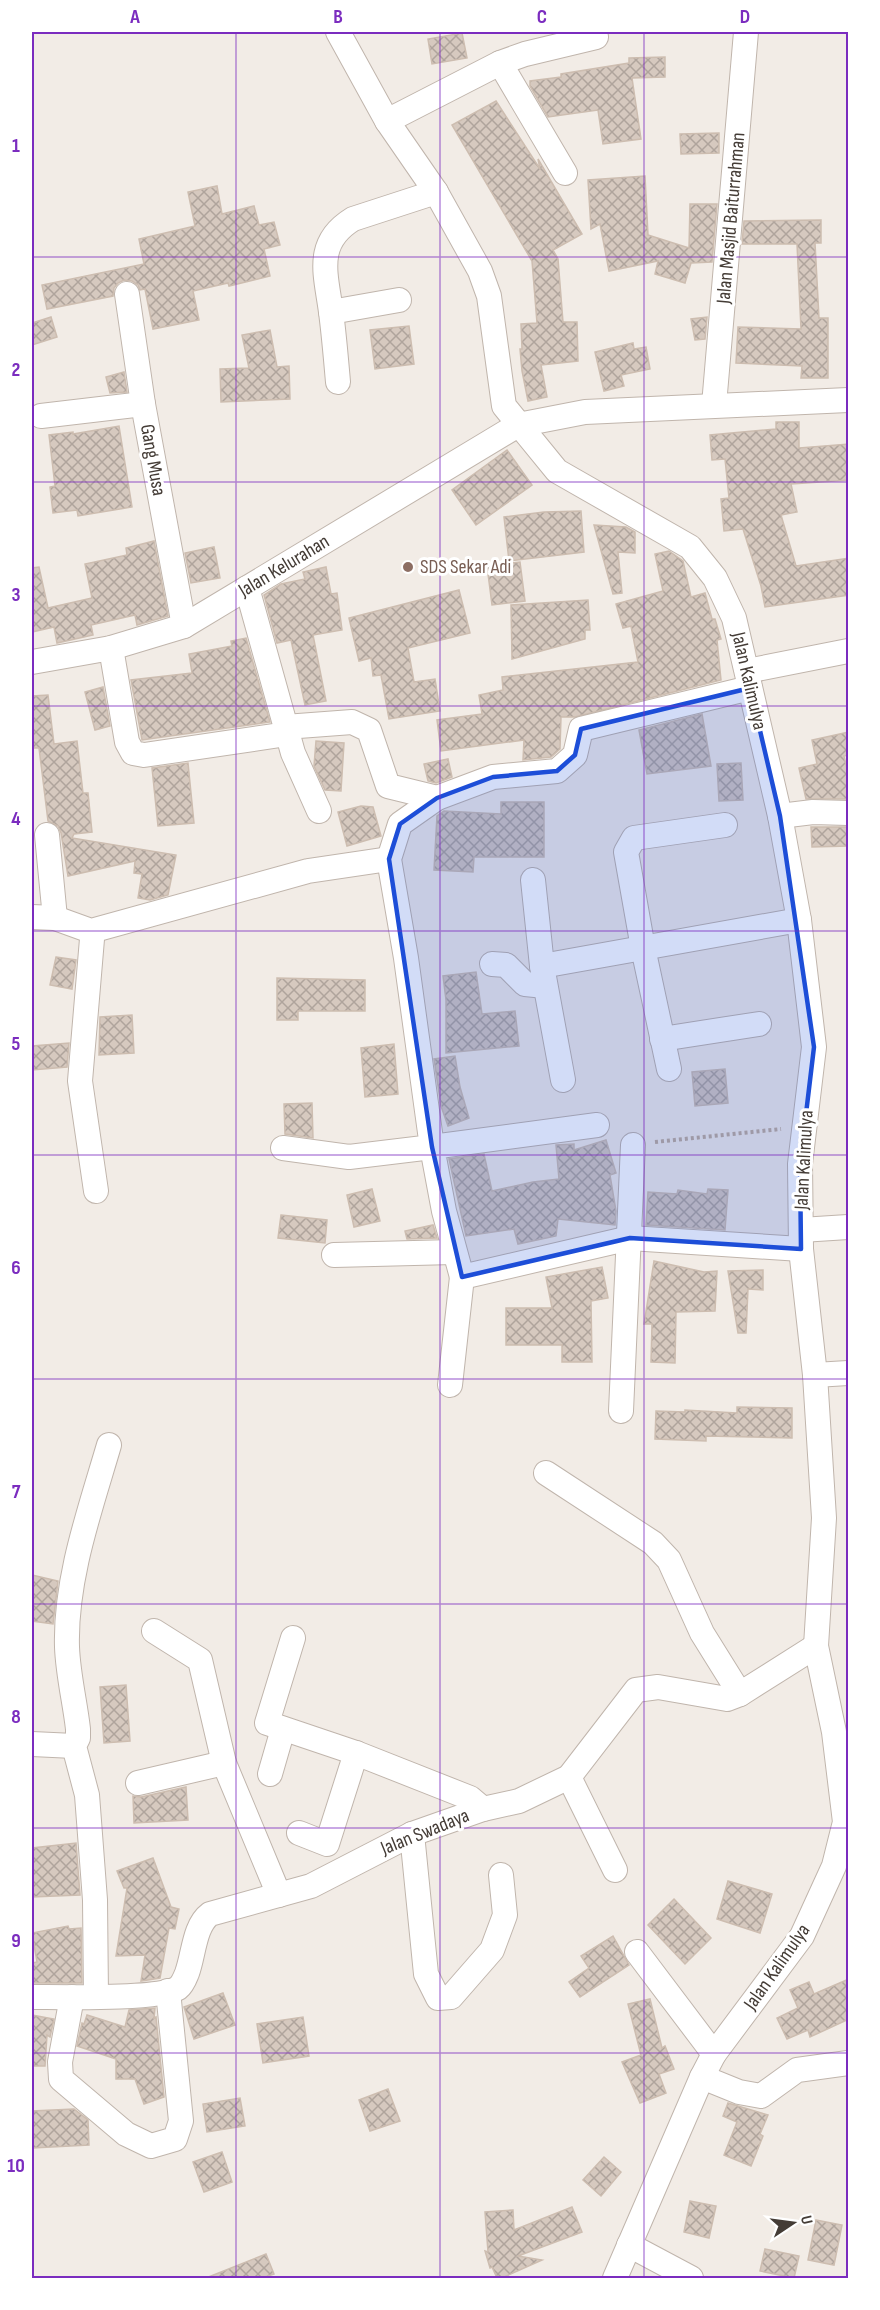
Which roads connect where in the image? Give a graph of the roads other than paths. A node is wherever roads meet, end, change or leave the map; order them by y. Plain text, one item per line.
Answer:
1 (338, 32) edge
2 (746, 32) edge
3 (596, 37) dead end
4 (500, 63) junction
5 (387, 121) junction
6 (566, 173) dead end
7 (436, 192) junction
8 (127, 294) dead end
9 (399, 300) dead end
10 (331, 312) junction
11 (338, 382) dead end
12 (849, 400) edge
13 (143, 404) junction
14 (714, 405) junction
15 (41, 416) dead end
16 (518, 425) junction
17 (247, 588) junction
18 (184, 627) junction
19 (111, 648) junction
20 (849, 651) edge
21 (32, 662) edge
22 (748, 680) junction
23 (286, 731) junction
24 (437, 798) junction
25 (319, 811) dead end
26 (849, 813) edge
27 (780, 816) junction
28 (726, 825) dead end
29 (47, 835) dead end
30 (389, 859) junction
31 (533, 880) dead end
32 (43, 918) edge
33 (799, 920) junction
34 (91, 931) junction
35 (643, 948) junction
36 (492, 964) dead end
37 (543, 976) junction
38 (759, 1024) dead end
39 (662, 1040) junction
40 (669, 1069) dead end
41 (562, 1080) dead end
42 (597, 1125) dead end
43 (633, 1144) road end
44 (432, 1147) junction
45 (283, 1148) dead end
46 (96, 1191) dead end
47 (849, 1227) edge
48 (630, 1238) junction
49 (801, 1240) junction
50 (454, 1252) junction
51 (334, 1255) dead end
52 (462, 1277) junction
53 (849, 1372) edge
54 (815, 1375) junction
55 (450, 1385) dead end
56 (621, 1411) dead end
57 (109, 1445) dead end
58 (546, 1473) dead end
59 (154, 1631) dead end
60 (293, 1638) dead end
61 (816, 1646) junction
62 (740, 1694) junction
63 (284, 1729) junction
64 (841, 1731) edge
65 (32, 1744) edge
66 (74, 1746) junction
67 (356, 1753) junction
68 (224, 1763) junction
69 (270, 1774) dead end
70 (569, 1777) junction
71 (138, 1783) dead end
72 (846, 1807) edge
73 (483, 1809) junction
74 (299, 1833) dead end
75 (412, 1834) junction
76 (615, 1870) dead end
77 (501, 1875) dead end
78 (279, 1895) junction
79 (637, 1952) dead end
80 (168, 1992) junction
81 (96, 1996) junction
82 (32, 1997) edge
83 (72, 1997) junction
84 (714, 2054) junction
85 (849, 2063) edge
86 (702, 2077) junction
87 (629, 2246) junction
88 (615, 2278) edge
89 (691, 2278) edge

1 - 5 street, Jalan Kalimulya
2 - 14 street, Jalan Masjid Baiturrahman
3 - 4 street
4 - 5 street
4 - 6 street
5 - 7 street, Jalan Kalimulya
7 - 10 street
7 - 16 street, Jalan Kalimulya
8 - 13 street, Gang Musa
9 - 10 street
10 - 11 street
12 - 14 street
13 - 15 street
13 - 18 street, Gang Musa
14 - 16 street
16 - 17 street, Jalan Kelurahan
16 - 22 street, Jalan Kalimulya
17 - 18 street, Jalan Kelurahan
17 - 23 street
18 - 19 street, Jalan Kelurahan
19 - 21 street, Jalan Kelurahan
19 - 23 street
20 - 22 street
22 - 24 street
22 - 27 street, Jalan Kalimulya
23 - 24 street
23 - 25 street
24 - 30 street
26 - 27 street
27 - 33 street, Jalan Kalimulya
28 - 35 street
29 - 32 street
30 - 34 street
30 - 44 street
31 - 37 street
32 - 34 street
33 - 35 street
33 - 49 street, Jalan Kalimulya
34 - 46 street
35 - 37 street
35 - 39 street
36 - 37 street
37 - 41 street
38 - 39 street
39 - 40 street
42 - 44 street
43 - 48 street
44 - 45 street
44 - 50 street
47 - 49 street
48 - 49 street
48 - 52 street
48 - 56 street
49 - 54 street, Jalan Kalimulya
50 - 51 street
50 - 52 street
52 - 55 street
53 - 54 street
54 - 61 street, Jalan Kalimulya
57 - 66 street
58 - 62 street
59 - 68 street
60 - 63 street
61 - 62 street, Jalan Swadaya
61 - 64 street, Jalan Kalimulya
62 - 70 street, Jalan Swadaya
63 - 67 street
63 - 69 street
64 - 72 street, Jalan Kalimulya
65 - 66 street
66 - 81 street
67 - 73 street
67 - 74 street
68 - 71 street
68 - 78 street
70 - 73 street, Jalan Swadaya
70 - 76 street
72 - 84 street, Jalan Kalimulya
73 - 75 street, Jalan Swadaya
75 - 77 street
75 - 78 street, Jalan Swadaya
78 - 80 street, Jalan Swadaya
79 - 84 street
80 - 81 street
80 - 83 street
81 - 83 street
82 - 83 street
84 - 86 street, Jalan Kalimulya
85 - 86 street
86 - 87 street, Jalan Kalimulya
87 - 88 street, Jalan Kalimulya
87 - 89 street

